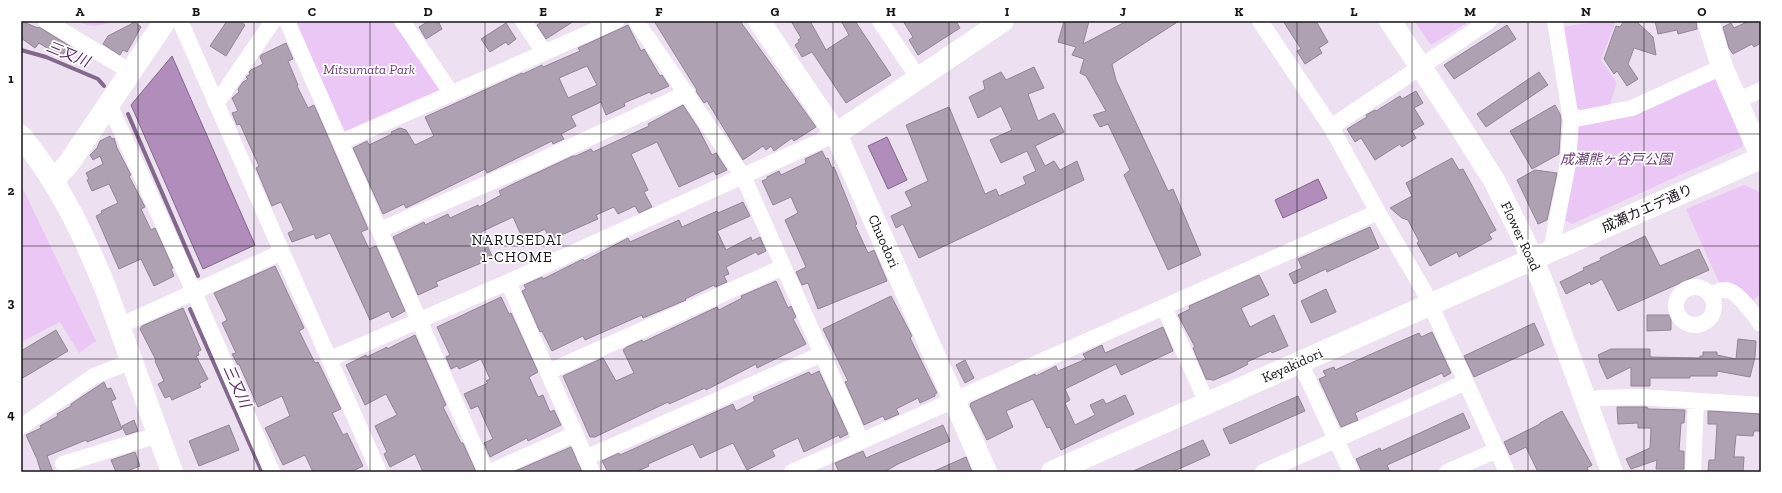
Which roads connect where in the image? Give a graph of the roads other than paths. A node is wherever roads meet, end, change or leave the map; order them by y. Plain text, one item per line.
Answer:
1 (46, 21) edge
2 (165, 21) edge
3 (180, 21) edge
4 (273, 21) edge
5 (286, 21) edge
6 (402, 21) edge
7 (523, 21) edge
8 (616, 21) edge
9 (636, 21) edge
10 (759, 21) edge
11 (880, 21) edge
12 (1003, 21) edge
13 (1260, 21) edge
14 (1390, 21) edge
15 (1489, 21) edge
16 (1555, 21) edge
17 (1708, 21) edge
18 (544, 52) junction
19 (1421, 67) junction
20 (1722, 67) junction
21 (131, 72) junction
22 (918, 79) junction
23 (1761, 90) edge
24 (687, 93) junction
25 (452, 94) junction
26 (1736, 101) junction
27 (109, 104) junction
28 (216, 104) junction
29 (1571, 120) junction
30 (1331, 127) junction
31 (836, 134) junction
32 (21, 136) edge
33 (341, 142) junction
34 (1761, 157) edge
35 (743, 176) junction
36 (53, 181) junction
37 (1378, 212) junction
38 (380, 230) junction
39 (282, 252) junction
40 (1542, 254) junction
41 (783, 267) junction
42 (508, 282) junction
43 (194, 292) junction
44 (1711, 295) dead end
45 (1430, 303) junction
46 (1164, 307) junction
47 (419, 321) junction
48 (1761, 324) edge
49 (119, 326) junction
50 (822, 354) junction
51 (330, 359) junction
52 (132, 361) junction
53 (1300, 362) junction
54 (548, 372) junction
55 (1466, 382) junction
56 (955, 400) junction
57 (1696, 401) junction
58 (1207, 403) junction
59 (1586, 403) junction
60 (1761, 405) edge
61 (21, 427) edge
62 (575, 434) junction
63 (158, 435) junction
64 (1336, 439) junction
65 (861, 441) junction
66 (1497, 450) junction
67 (63, 464) dead end
68 (589, 465) edge
69 (172, 472) edge
70 (272, 472) edge
71 (379, 472) edge
72 (486, 472) edge
73 (490, 472) edge
74 (792, 472) edge
75 (986, 472) edge
76 (1052, 472) edge
77 (1263, 472) edge
78 (1351, 472) edge
79 (1447, 472) edge
80 (1507, 472) edge
81 (1612, 472) edge
82 (1693, 472) edge

1 - 21 street
2 - 21 street
3 - 28 street
4 - 28 street
5 - 33 street
6 - 25 street
7 - 18 street
8 - 18 street
9 - 24 street
10 - 31 street, Chuodori
11 - 22 street
12 - 22 street
13 - 30 street
14 - 19 street, Flower Road
15 - 19 street
16 - 29 street
17 - 20 street
18 - 25 street
19 - 30 street
19 - 40 street, Flower Road
20 - 26 street
20 - 29 street
21 - 27 street
22 - 31 street
23 - 26 street
24 - 35 street
24 - 38 street
25 - 33 street
26 - 34 street
27 - 36 street
27 - 43 street
28 - 39 street
29 - 40 street
30 - 37 street
31 - 35 street
31 - 56 street, Chuodori
32 - 36 street
33 - 38 street
34 - 40 street, 成瀬カエデ通り
35 - 41 street
35 - 42 street
36 - 49 street
37 - 45 street
37 - 46 street
38 - 47 street
39 - 43 street
39 - 51 street
40 - 45 street, Keyakidori
40 - 59 street, Flower Road
41 - 50 street
41 - 54 street
42 - 47 street
42 - 54 street
43 - 49 street
43 - 70 street
44 - 48 street
45 - 53 street, Keyakidori
45 - 55 street
46 - 56 street
46 - 58 street
47 - 51 street
47 - 72 street
49 - 52 street
50 - 65 street
50 - 68 street
51 - 71 street
52 - 61 street
52 - 63 street
53 - 58 street, Keyakidori
53 - 64 street
54 - 62 street
55 - 64 street
55 - 66 street
56 - 65 street
56 - 75 street, Chuodori
57 - 59 street
57 - 60 street
57 - 82 street
58 - 76 street, Keyakidori
59 - 81 street, Flower Road
62 - 68 street
62 - 73 street
63 - 67 street
63 - 69 street
64 - 77 street
64 - 78 street
65 - 74 street
66 - 79 street
66 - 80 street

